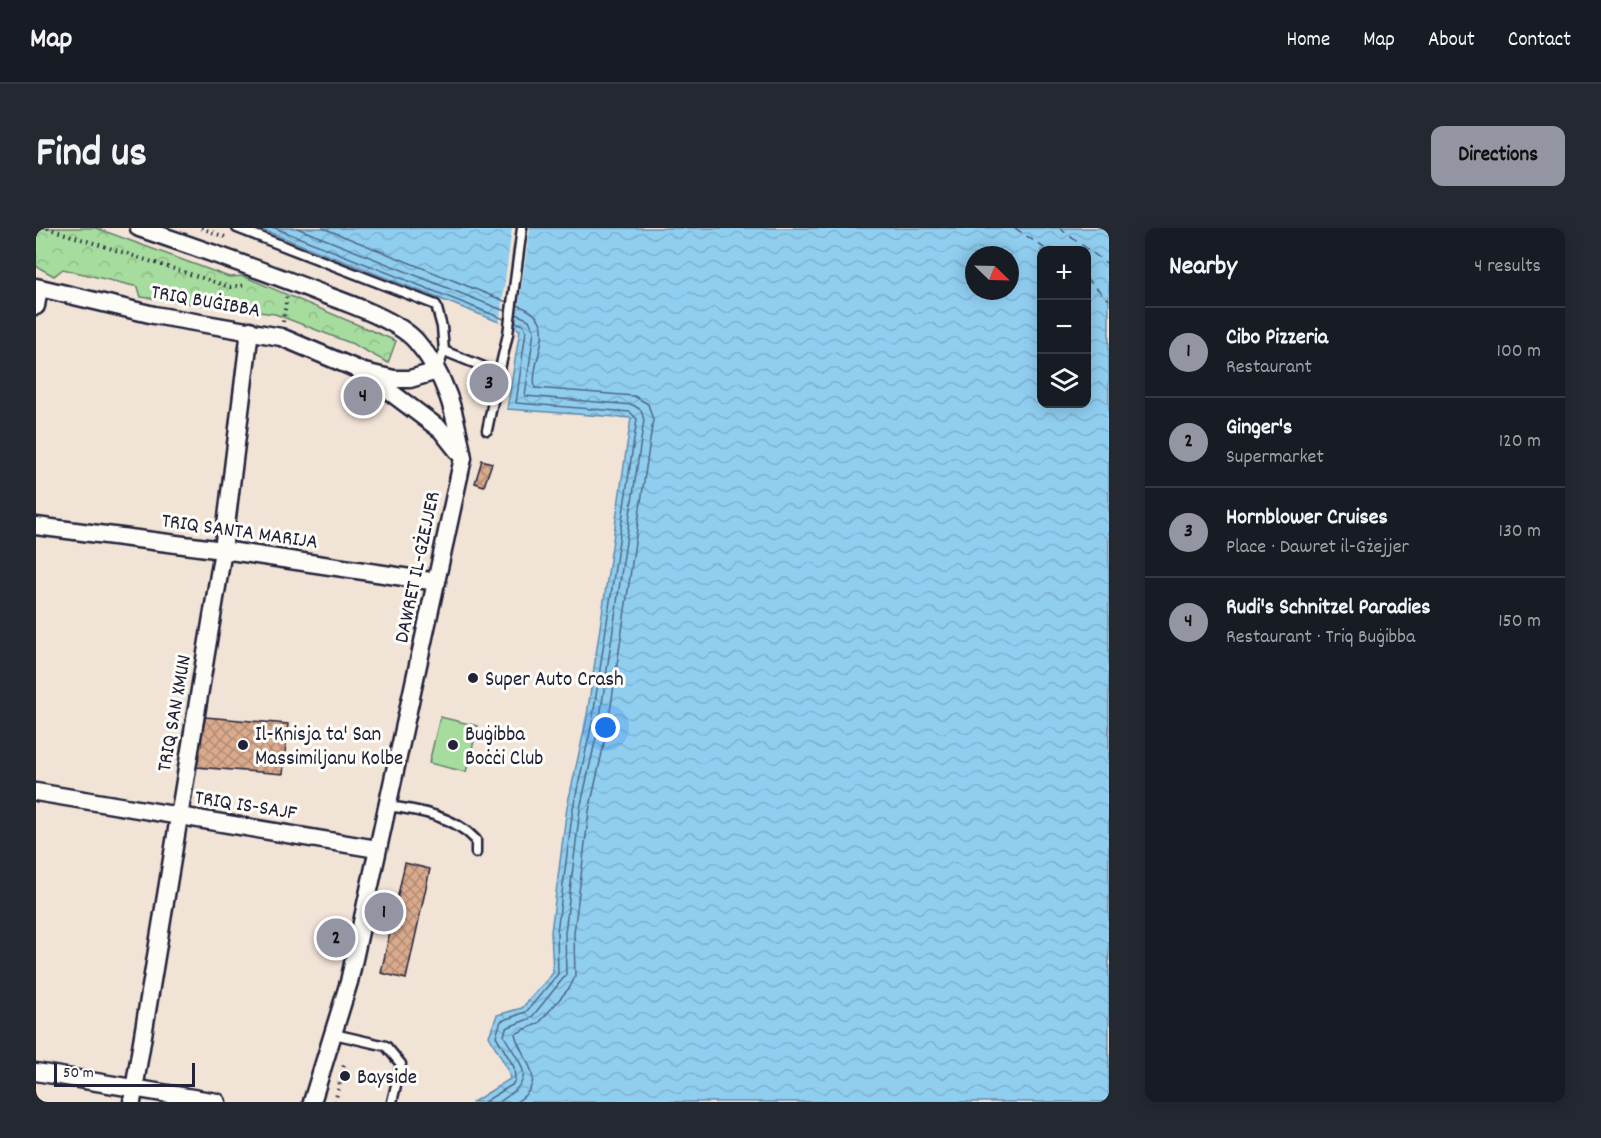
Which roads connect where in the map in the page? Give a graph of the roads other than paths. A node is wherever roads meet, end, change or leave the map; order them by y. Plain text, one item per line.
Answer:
1 (139, 228) edge
2 (237, 228) edge
3 (522, 228) edge
4 (37, 288) edge
5 (36, 306) edge
6 (250, 330) junction
7 (444, 351) junction
8 (437, 371) junction
9 (364, 372) junction
10 (499, 373) junction
11 (487, 430) dead end
12 (463, 458) junction
13 (36, 526) edge
14 (223, 550) junction
15 (437, 582) junction
16 (36, 792) edge
17 (387, 806) junction
18 (178, 816) junction
19 (377, 849) junction
20 (476, 853) dead end
21 (334, 1034) junction
22 (36, 1072) edge
23 (134, 1095) edge
24 (217, 1102) edge
25 (312, 1102) edge
26 (392, 1102) edge

1 - 8 street, DAWRET IL-GŻEJJER
2 - 7 lane
3 - 10 lane
4 - 5 street
4 - 6 street, TRIQ BUĠIBBA
6 - 9 street, TRIQ BUĠIBBA
6 - 14 street, TRIQ SAN XMUN
7 - 8 lane
7 - 10 lane
8 - 9 street, TRIQ BUĠIBBA
8 - 12 street, DAWRET IL-GŻEJJER
9 - 12 street, TRIQ BUĠIBBA
10 - 11 lane
12 - 15 street, DAWRET IL-GŻEJJER
13 - 14 street, TRIQ SANTA MARIJA
14 - 15 street, TRIQ SANTA MARIJA
14 - 18 street, TRIQ SAN XMUN
15 - 17 street, DAWRET IL-GŻEJJER
16 - 18 street, TRIQ IS-SAJF
17 - 19 street, DAWRET IL-GŻEJJER
17 - 20 lane
18 - 19 street, TRIQ IS-SAJF
18 - 23 street, TRIQ SAN XMUN
19 - 21 street, DAWRET IL-GŻEJJER
21 - 25 street, DAWRET IL-GŻEJJER
21 - 26 lane
22 - 23 street
23 - 24 street

